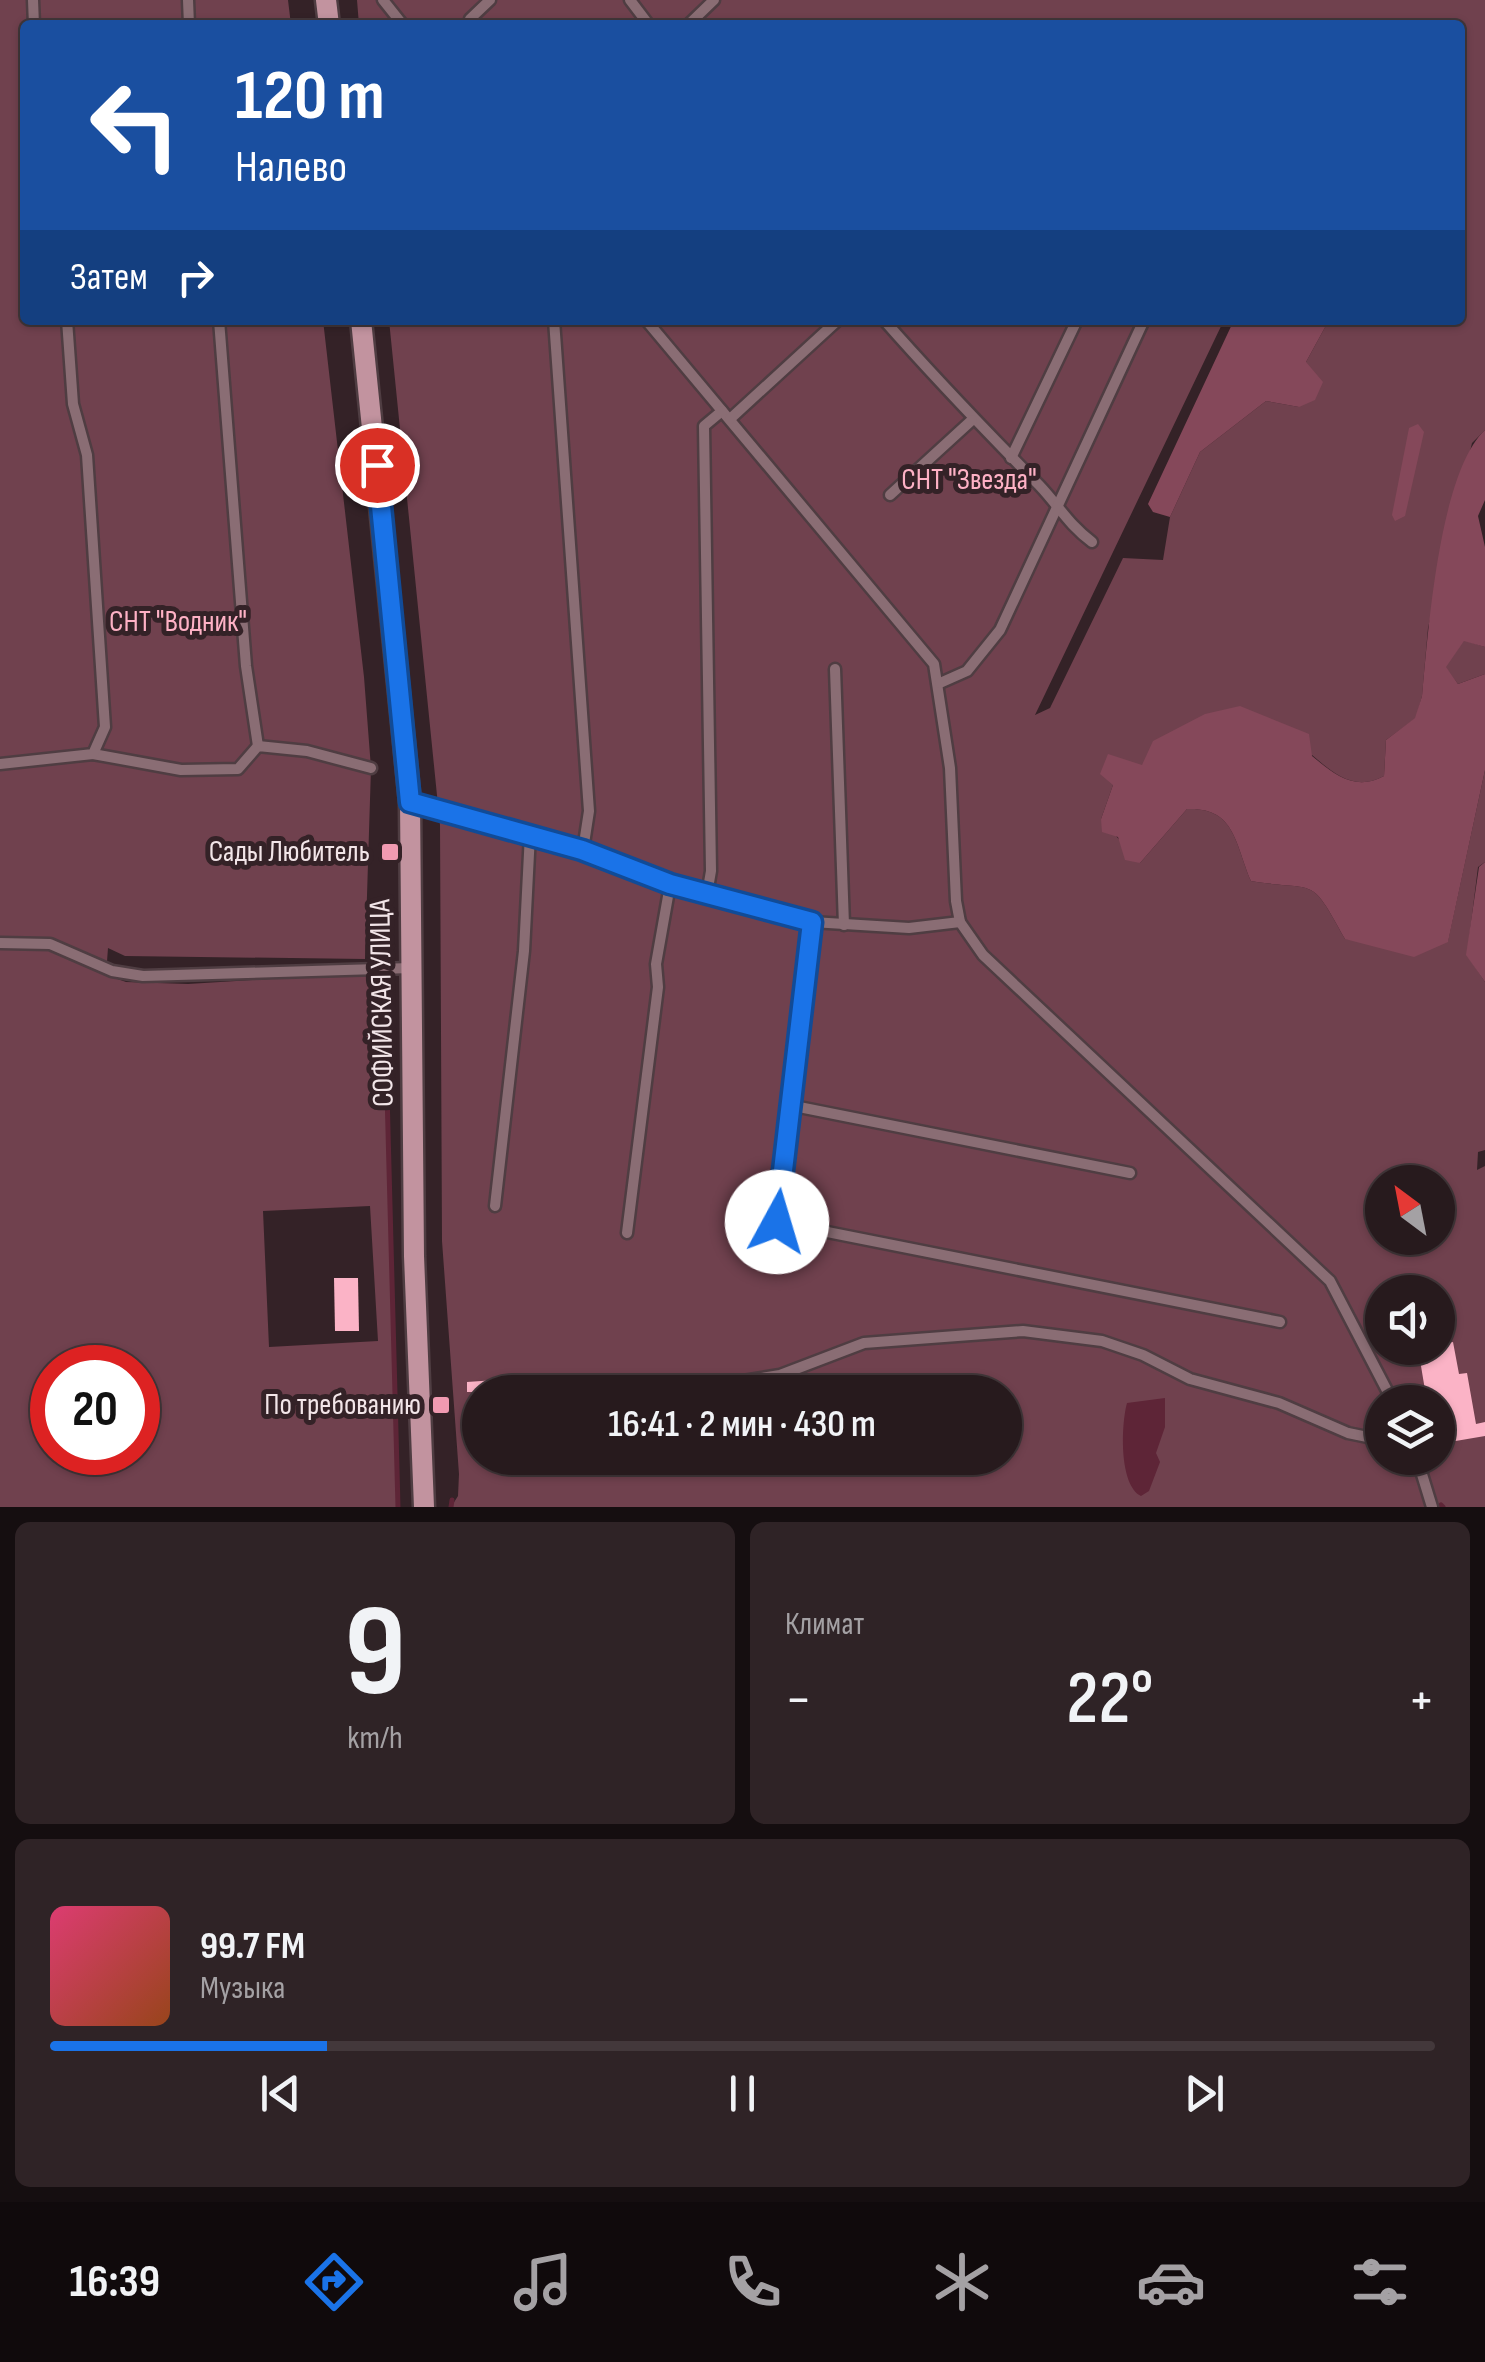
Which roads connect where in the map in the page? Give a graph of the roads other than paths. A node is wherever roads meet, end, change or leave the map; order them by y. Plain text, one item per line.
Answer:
1 (383, 0) edge
2 (490, 0) edge
3 (630, 0) edge
4 (714, 0) edge
5 (470, 19) dead end
6 (399, 20) edge
7 (645, 20) edge
8 (693, 20) edge
9 (67, 325) edge
10 (218, 325) edge
11 (362, 325) edge
12 (554, 325) edge
13 (650, 325) edge
14 (832, 325) edge
15 (888, 325) edge
16 (1075, 325) edge
17 (1142, 325) edge
18 (726, 415) junction
19 (972, 420) junction
20 (1011, 458) junction
21 (890, 495) dead end
22 (1054, 508) junction
23 (1092, 542) dead end
24 (835, 669) dead end
25 (940, 684) junction
26 (258, 746) junction
27 (92, 754) junction
28 (0, 764) edge
29 (370, 768) dead end
30 (410, 802) junction
31 (530, 834) junction
32 (582, 850) junction
33 (670, 884) junction
34 (707, 894) junction
35 (812, 922) junction
36 (960, 922) junction
37 (844, 925) junction
38 (0, 943) edge
39 (412, 968) junction
40 (788, 1105) junction
41 (1130, 1172) dead end
42 (495, 1206) dead end
43 (627, 1233) dead end
44 (1280, 1322) dead end
45 (783, 1375) edge
46 (1385, 1385) edge
47 (1365, 1436) edge
48 (1423, 1475) edge
49 (424, 1507) edge
50 (1432, 1507) edge

1 - 6 lane
2 - 5 lane
3 - 7 lane
4 - 8 lane
9 - 27 lane
10 - 26 lane
11 - 30 main road, СОФИЙСКАЯ УЛИЦА
12 - 32 lane
13 - 18 lane
14 - 18 lane
15 - 19 lane
16 - 20 lane
17 - 22 lane
18 - 25 lane
18 - 34 lane
19 - 20 lane
19 - 21 lane
20 - 22 lane
22 - 23 lane
22 - 25 lane
24 - 37 lane
25 - 36 lane
26 - 27 lane
26 - 29 lane
27 - 28 lane
30 - 31 lane
30 - 39 main road, СОФИЙСКАЯ УЛИЦА
31 - 32 lane
31 - 42 lane
32 - 33 lane
33 - 34 lane
33 - 43 lane
34 - 35 lane
35 - 37 lane
35 - 40 lane
36 - 37 lane
36 - 46 lane
38 - 39 lane
39 - 49 main road, СОФИЙСКАЯ УЛИЦА
40 - 41 lane
40 - 44 lane
45 - 47 lane
48 - 50 lane

